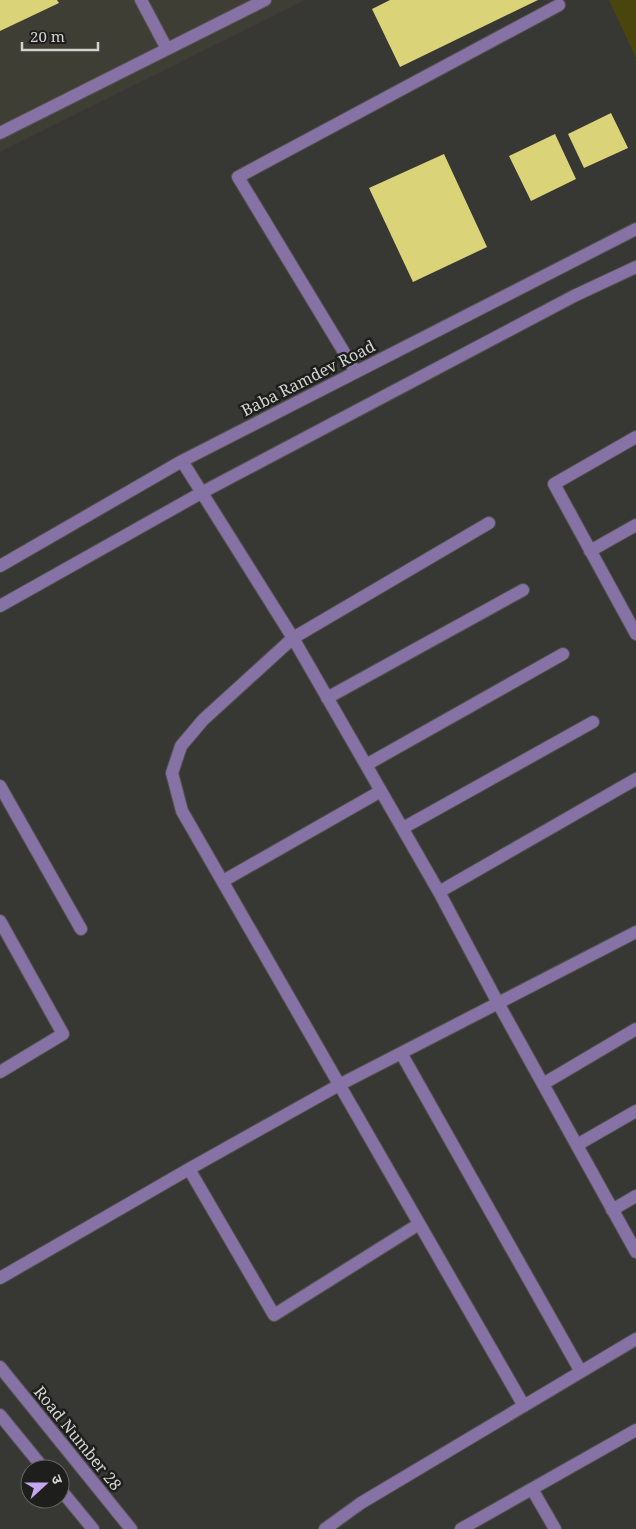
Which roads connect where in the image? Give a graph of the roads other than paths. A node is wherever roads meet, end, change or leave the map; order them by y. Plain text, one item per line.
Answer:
1 (141, 0) edge
2 (265, 0) edge
3 (559, 5) dead end
4 (167, 49) junction
5 (0, 133) edge
6 (636, 229) edge
7 (636, 267) edge
8 (356, 372) junction
9 (636, 437) edge
10 (182, 461) junction
11 (201, 493) junction
12 (489, 523) dead end
13 (636, 525) edge
14 (590, 551) junction
15 (0, 566) edge
16 (523, 590) dead end
17 (0, 606) edge
18 (632, 617) edge
19 (636, 634) edge
20 (293, 638) junction
21 (563, 654) dead end
22 (327, 698) junction
23 (593, 722) dead end
24 (366, 766) junction
25 (636, 779) edge
26 (0, 786) edge
27 (381, 791) junction
28 (403, 828) junction
29 (224, 881) junction
30 (439, 892) junction
31 (0, 920) edge
32 (80, 929) dead end
33 (636, 932) edge
34 (498, 1003) junction
35 (636, 1029) edge
36 (401, 1053) junction
37 (0, 1072) edge
38 (543, 1084) junction
39 (339, 1085) junction
40 (636, 1111) edge
41 (577, 1145) junction
42 (189, 1169) junction
43 (636, 1196) edge
44 (612, 1210) junction
45 (420, 1224) junction
46 (636, 1252) edge
47 (0, 1278) edge
48 (636, 1339) edge
49 (0, 1367) edge
50 (581, 1372) junction
51 (524, 1406) junction
52 (0, 1415) edge
53 (636, 1430) edge
54 (36, 1459) edge
55 (532, 1489) junction
56 (70, 1501) edge
57 (93, 1529) edge
58 (131, 1529) edge
59 (325, 1529) edge
60 (461, 1529) edge
61 (555, 1529) edge

1 - 4 street
2 - 4 street
3 - 8 street
4 - 5 street
6 - 8 street, Baba Ramdev Road
7 - 11 street
8 - 10 street, Baba Ramdev Road
9 - 14 street
10 - 11 street
10 - 15 street, Baba Ramdev Road
11 - 17 street
11 - 20 street
12 - 20 street
13 - 14 street
14 - 18 street
16 - 22 street
18 - 19 street
20 - 22 street
20 - 29 street
21 - 24 street
22 - 24 street
23 - 28 street
24 - 27 street
25 - 30 street
26 - 32 street
27 - 28 street
27 - 29 street
28 - 30 street
29 - 39 street
30 - 34 street
31 - 37 street
33 - 34 street
34 - 36 street
34 - 38 street
35 - 38 street
36 - 39 street
36 - 50 street
38 - 41 street
39 - 42 street
39 - 45 street
40 - 41 street
41 - 44 street
42 - 45 street
42 - 47 street
43 - 44 street
44 - 46 street
45 - 51 street
48 - 50 street
49 - 58 street, Road Number 28
50 - 51 street
51 - 59 street
52 - 54 street
53 - 55 street
55 - 60 street
55 - 61 street
56 - 57 street

